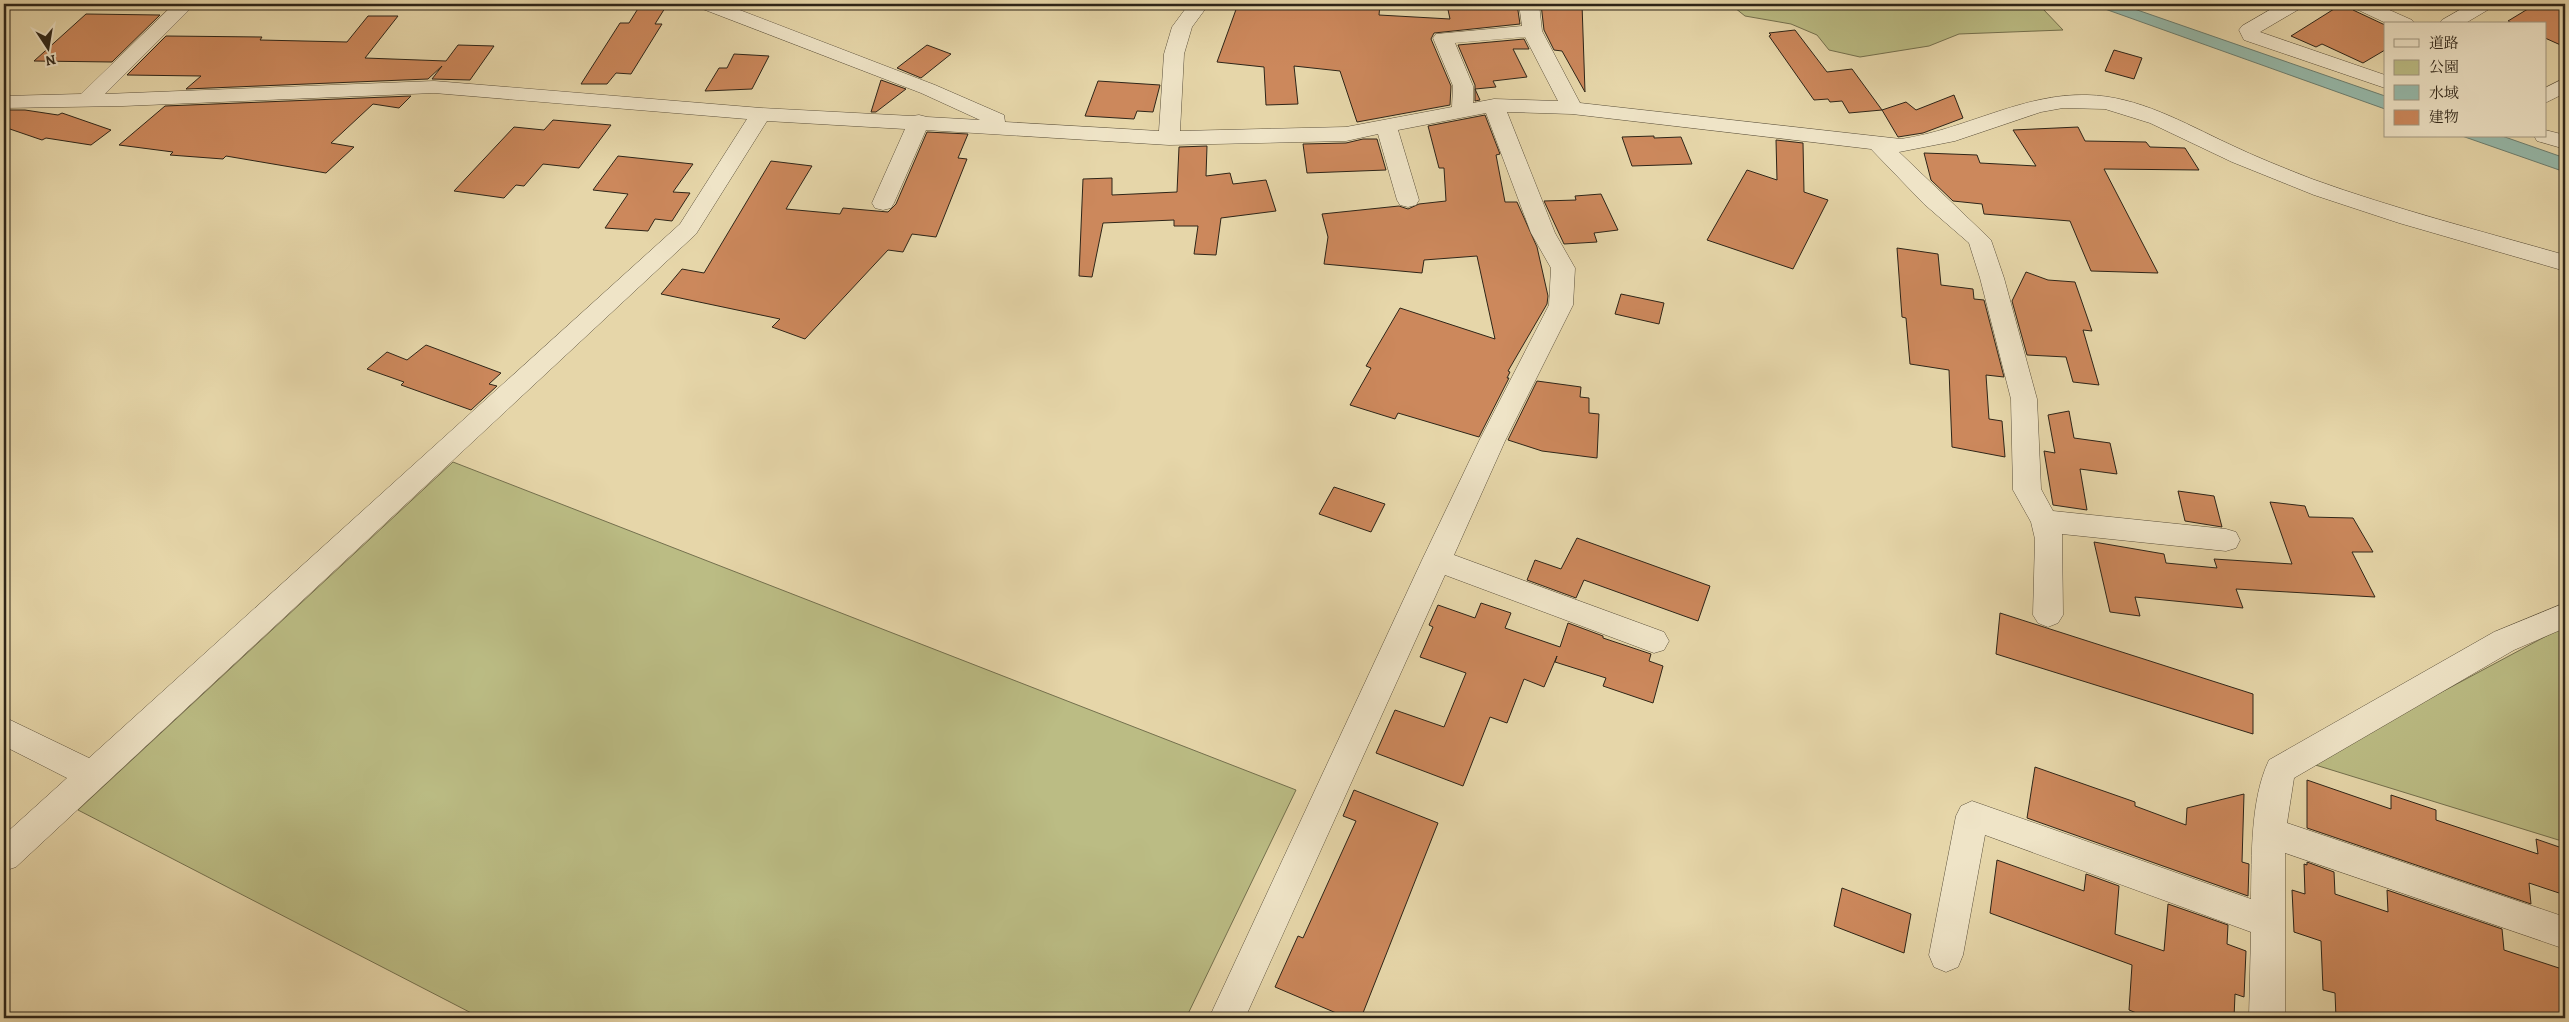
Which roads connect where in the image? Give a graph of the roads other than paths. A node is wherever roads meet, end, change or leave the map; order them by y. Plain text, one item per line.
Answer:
1 (185, 4) edge
2 (707, 4) edge
3 (1200, 4) edge
4 (1529, 4) edge
5 (2294, 4) edge
6 (2361, 4) edge
7 (2484, 4) edge
8 (2401, 22) edge
9 (2452, 22) edge
10 (1532, 31) junction
11 (2384, 63) edge
12 (2364, 75) junction
13 (2384, 82) edge
14 (2565, 84) edge
15 (2546, 96) edge
16 (86, 101) junction
17 (4, 102) edge
18 (1494, 105) junction
19 (1572, 108) junction
20 (1462, 111) junction
21 (761, 114) junction
22 (919, 122) junction
23 (1011, 126) junction
24 (1386, 126) junction
25 (2546, 136) edge
26 (1169, 138) junction
27 (2565, 142) edge
28 (1879, 146) junction
29 (1408, 200) dead end
30 (883, 203) dead end
31 (2565, 263) edge
32 (2045, 521) junction
33 (2226, 540) dead end
34 (1436, 560) junction
35 (2048, 615) dead end
36 (2565, 615) edge
37 (1654, 641) dead end
38 (4, 731) edge
39 (92, 775) junction
40 (2269, 832) junction
41 (4, 856) edge
42 (2267, 921) junction
43 (2565, 933) edge
44 (1946, 955) dead end
45 (1227, 1018) edge
46 (2268, 1018) edge

1 - 16 street
2 - 23 street
3 - 26 street
4 - 10 street
5 - 12 street
6 - 8 street
7 - 9 street
10 - 19 street
10 - 20 street
11 - 12 street
12 - 13 street
14 - 15 street
16 - 17 street
16 - 21 street
18 - 19 street
18 - 20 street
18 - 34 street
19 - 28 street
20 - 24 street
21 - 22 street
21 - 39 street
22 - 23 street
22 - 30 street
23 - 26 street
24 - 26 street
24 - 29 street
25 - 27 street
28 - 31 street
28 - 32 street
32 - 33 street
32 - 35 street
34 - 37 street
34 - 45 street
36 - 40 street
38 - 39 street
39 - 41 street
40 - 42 street
40 - 43 street
42 - 44 street
42 - 46 street

